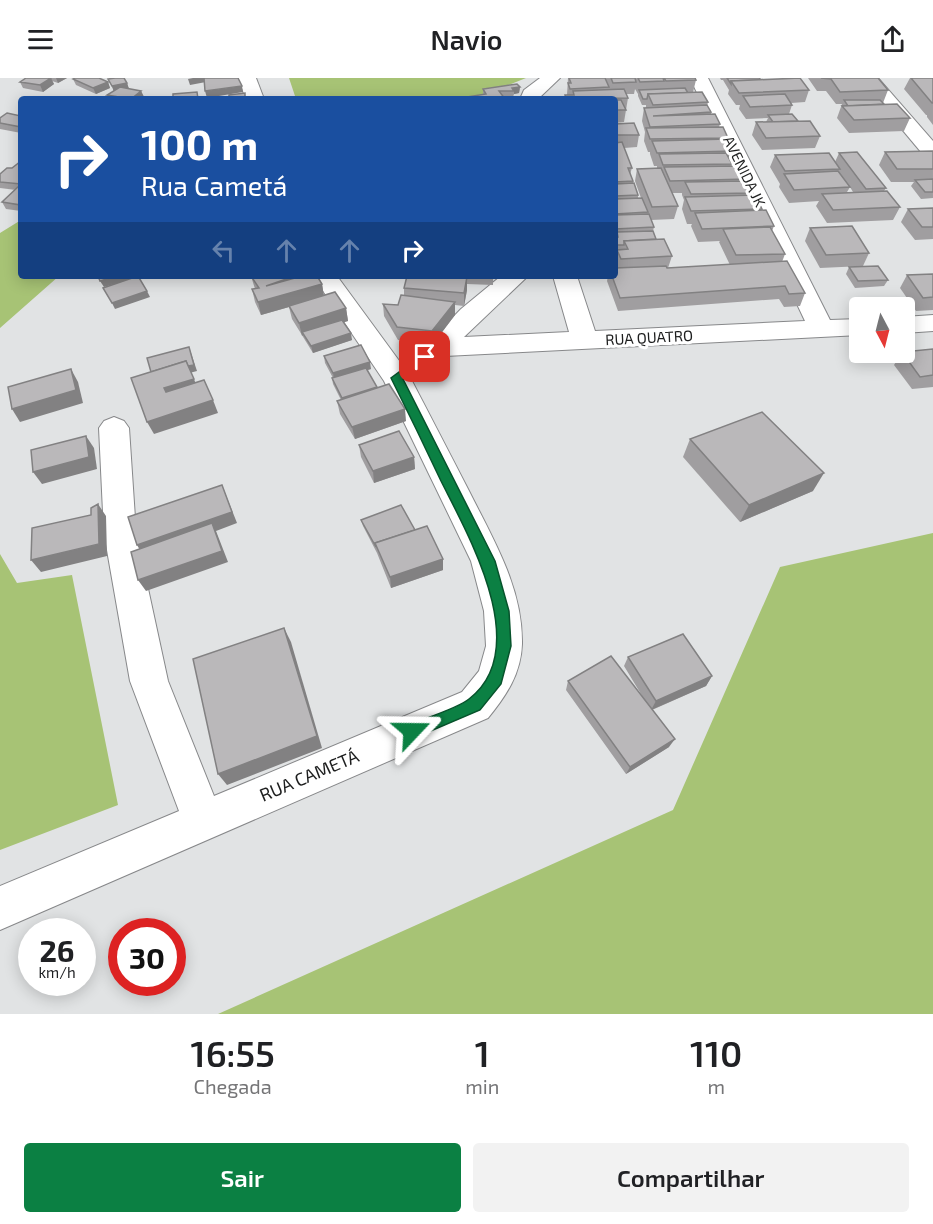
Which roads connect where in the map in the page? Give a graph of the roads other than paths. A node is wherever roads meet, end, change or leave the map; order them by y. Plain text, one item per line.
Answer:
1 (247, 78) edge
2 (551, 78) edge
3 (699, 78) edge
4 (868, 78) edge
5 (254, 96) edge
6 (530, 96) edge
7 (933, 154) edge
8 (327, 279) edge
9 (512, 279) edge
10 (566, 279) edge
11 (933, 323) edge
12 (915, 324) edge
13 (849, 328) edge
14 (822, 329) junction
15 (585, 340) junction
16 (439, 347) junction
17 (397, 378) junction
18 (114, 428) dead end
19 (203, 820) junction
20 (0, 908) edge

1 - 5 street
2 - 6 street
3 - 14 street, AVENIDA JK
4 - 7 street
8 - 17 street, RUA CAMETÁ
9 - 16 street
10 - 15 street
11 - 12 street
13 - 14 street, RUA QUATRO
14 - 15 street, RUA QUATRO
15 - 16 street, RUA QUATRO
16 - 17 street
17 - 19 street, RUA CAMETÁ
18 - 19 street
19 - 20 street, RUA CAMETÁ

